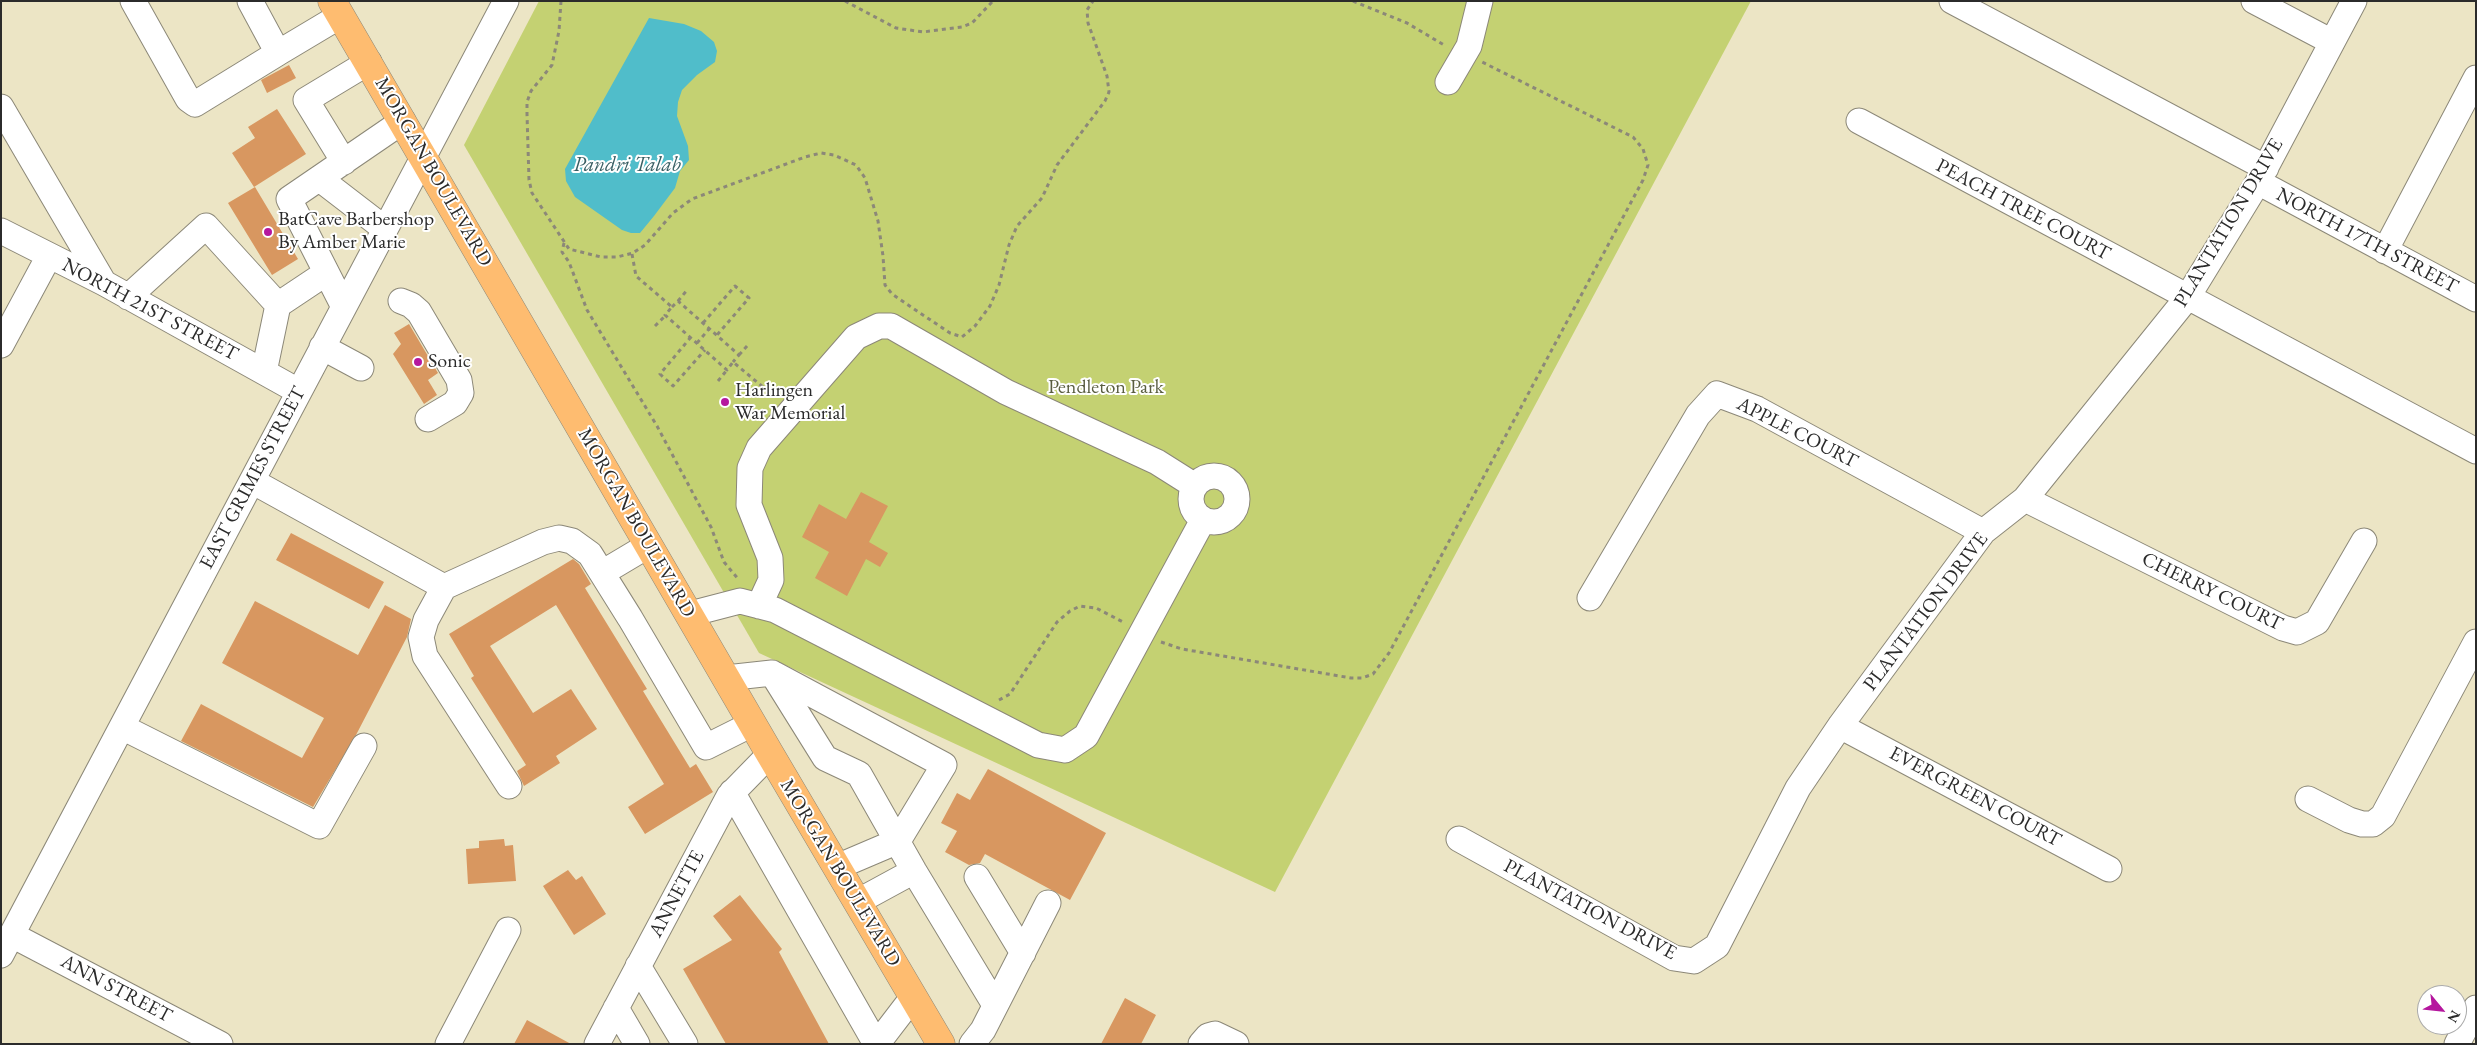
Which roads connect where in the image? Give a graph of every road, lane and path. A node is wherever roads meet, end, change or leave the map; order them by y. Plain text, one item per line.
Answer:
1 (133, 1) edge
2 (250, 1) edge
3 (506, 1) edge
4 (561, 1) edge
5 (845, 1) edge
6 (993, 1) edge
7 (1092, 1) edge
8 (1353, 1) edge
9 (1480, 1) edge
10 (1952, 1) edge
11 (2254, 1) edge
12 (2354, 1) edge
13 (336, 8) edge
14 (2332, 42) junction
15 (278, 53) junction
16 (1464, 55) junction
17 (369, 62) junction
18 (2476, 78) edge
19 (1448, 82) dead end
20 (1, 107) edge
21 (403, 121) junction
22 (1859, 121) dead end
23 (424, 157) junction
24 (344, 162) junction
25 (2262, 175) junction
26 (320, 179) junction
27 (385, 230) junction
28 (1, 231) edge
29 (564, 243) junction
30 (2385, 251) junction
31 (632, 254) junction
32 (49, 256) junction
33 (326, 273) junction
34 (104, 283) junction
35 (688, 288) dead end
36 (128, 297) junction
37 (2187, 298) junction
38 (2476, 300) edge
39 (402, 301) dead end
40 (678, 301) junction
41 (278, 305) junction
42 (344, 307) junction
43 (672, 307) junction
44 (666, 315) junction
45 (702, 323) junction
46 (655, 326) dead end
47 (709, 329) junction
48 (717, 335) junction
49 (691, 337) junction
50 (697, 343) junction
51 (1, 345) edge
52 (748, 345) dead end
53 (322, 347) junction
54 (705, 350) junction
55 (739, 355) junction
56 (733, 362) junction
57 (361, 368) dead end
58 (727, 370) junction
59 (264, 372) junction
60 (718, 381) dead end
61 (298, 391) junction
62 (769, 392) dead end
63 (428, 419) dead end
64 (2476, 451) edge
65 (252, 481) junction
66 (1195, 486) junction
67 (2025, 499) junction
68 (1203, 520) junction
69 (1983, 532) junction
70 (2364, 542) dead end
71 (649, 545) junction
72 (602, 573) junction
73 (444, 587) junction
74 (762, 598) junction
75 (1590, 598) dead end
76 (690, 614) junction
77 (1142, 633) junction
78 (2476, 642) edge
79 (772, 673) junction
80 (726, 678) junction
81 (995, 699) dead end
82 (752, 724) junction
83 (1840, 726) junction
84 (122, 727) junction
85 (364, 746) dead end
86 (770, 754) junction
87 (509, 786) dead end
88 (732, 792) junction
89 (2308, 798) dead end
90 (1458, 839) dead end
91 (898, 841) junction
92 (837, 867) junction
93 (2109, 869) dead end
94 (914, 871) junction
95 (977, 877) dead end
96 (857, 902) junction
97 (1048, 903) dead end
98 (508, 930) dead end
99 (7, 945) edge
100 (1023, 952) junction
101 (638, 966) junction
102 (913, 997) junction
103 (996, 1005) junction
104 (616, 1008) junction
105 (2476, 1008) edge
106 (220, 1044) edge
107 (448, 1044) edge
108 (597, 1044) edge
109 (638, 1044) edge
110 (686, 1044) edge
111 (876, 1044) edge
112 (941, 1044) edge
113 (972, 1044) edge
114 (1201, 1044) edge
115 (1236, 1044) edge
116 (2457, 1044) edge

1 - 15 street
2 - 15 street
3 - 23 street, EAST GRIMES STREET
4 - 29 path
5 - 6 path
7 - 31 path
8 - 16 path
9 - 16 street
10 - 25 street, NORTH 17TH STREET
11 - 14 street
12 - 14 street, PLANTATION DRIVE
13 - 15 street
13 - 17 main road, MORGAN BOULEVARD
14 - 25 street, PLANTATION DRIVE
16 - 19 street
16 - 77 path
17 - 21 main road, MORGAN BOULEVARD
17 - 24 street
18 - 30 street
20 - 34 street
21 - 23 main road, MORGAN BOULEVARD
21 - 24 street
22 - 37 street, PEACH TREE COURT
23 - 27 street, EAST GRIMES STREET
23 - 71 main road, MORGAN BOULEVARD
24 - 26 street
25 - 30 street, NORTH 17TH STREET
25 - 37 street, PLANTATION DRIVE
26 - 27 street
26 - 33 street
27 - 42 street, EAST GRIMES STREET
28 - 32 street, NORTH 21ST STREET
29 - 31 path
29 - 74 path
30 - 38 street, NORTH 17TH STREET
31 - 43 path
32 - 34 street, NORTH 21ST STREET
32 - 51 street
33 - 41 street
33 - 42 street
34 - 36 street, NORTH 21ST STREET
35 - 40 path
36 - 41 street
36 - 59 street, NORTH 21ST STREET
37 - 64 street, PEACH TREE COURT
37 - 67 street, PLANTATION DRIVE
39 - 63 street
40 - 43 path
40 - 45 path
41 - 59 street
42 - 53 street, EAST GRIMES STREET
43 - 44 path
44 - 46 path
44 - 49 path
45 - 47 path
45 - 48 path
47 - 48 path
47 - 50 path
48 - 55 path
49 - 50 path
49 - 54 path
50 - 54 path
52 - 55 path
53 - 57 street
53 - 61 street, EAST GRIMES STREET
54 - 58 path
55 - 56 path
56 - 58 path
56 - 62 path
58 - 60 path
59 - 61 street, NORTH 21ST STREET
61 - 65 street, EAST GRIMES STREET
65 - 73 street
65 - 84 street, EAST GRIMES STREET
66 - 68 street
66 - 68 street
66 - 74 street
67 - 69 street, PLANTATION DRIVE
67 - 70 street, CHERRY COURT
68 - 77 street
69 - 75 street, APPLE COURT
69 - 83 street, PLANTATION DRIVE
71 - 72 street
71 - 76 main road, MORGAN BOULEVARD
72 - 73 street
72 - 82 street
73 - 87 street
74 - 76 street
74 - 77 street
76 - 80 main road, MORGAN BOULEVARD
77 - 81 path
78 - 89 street
79 - 80 street
79 - 91 street
79 - 91 street
80 - 82 main road, MORGAN BOULEVARD
82 - 86 main road, MORGAN BOULEVARD
83 - 90 street, PLANTATION DRIVE
83 - 93 street, EVERGREEN COURT
84 - 85 street
84 - 99 street, EAST GRIMES STREET
86 - 88 street, ANNETTE
86 - 92 main road, MORGAN BOULEVARD
88 - 101 street, ANNETTE
88 - 111 street
91 - 92 street
91 - 94 street
92 - 96 main road, MORGAN BOULEVARD
94 - 96 street
94 - 103 street
95 - 100 street
96 - 102 main road, MORGAN BOULEVARD
97 - 100 street
98 - 107 street
99 - 106 street, ANN STREET
100 - 103 street
101 - 104 street, ANNETTE
101 - 110 street
102 - 111 street
102 - 112 main road, MORGAN BOULEVARD
103 - 113 street
104 - 108 street, ANNETTE
104 - 109 street
105 - 116 street
114 - 115 street

